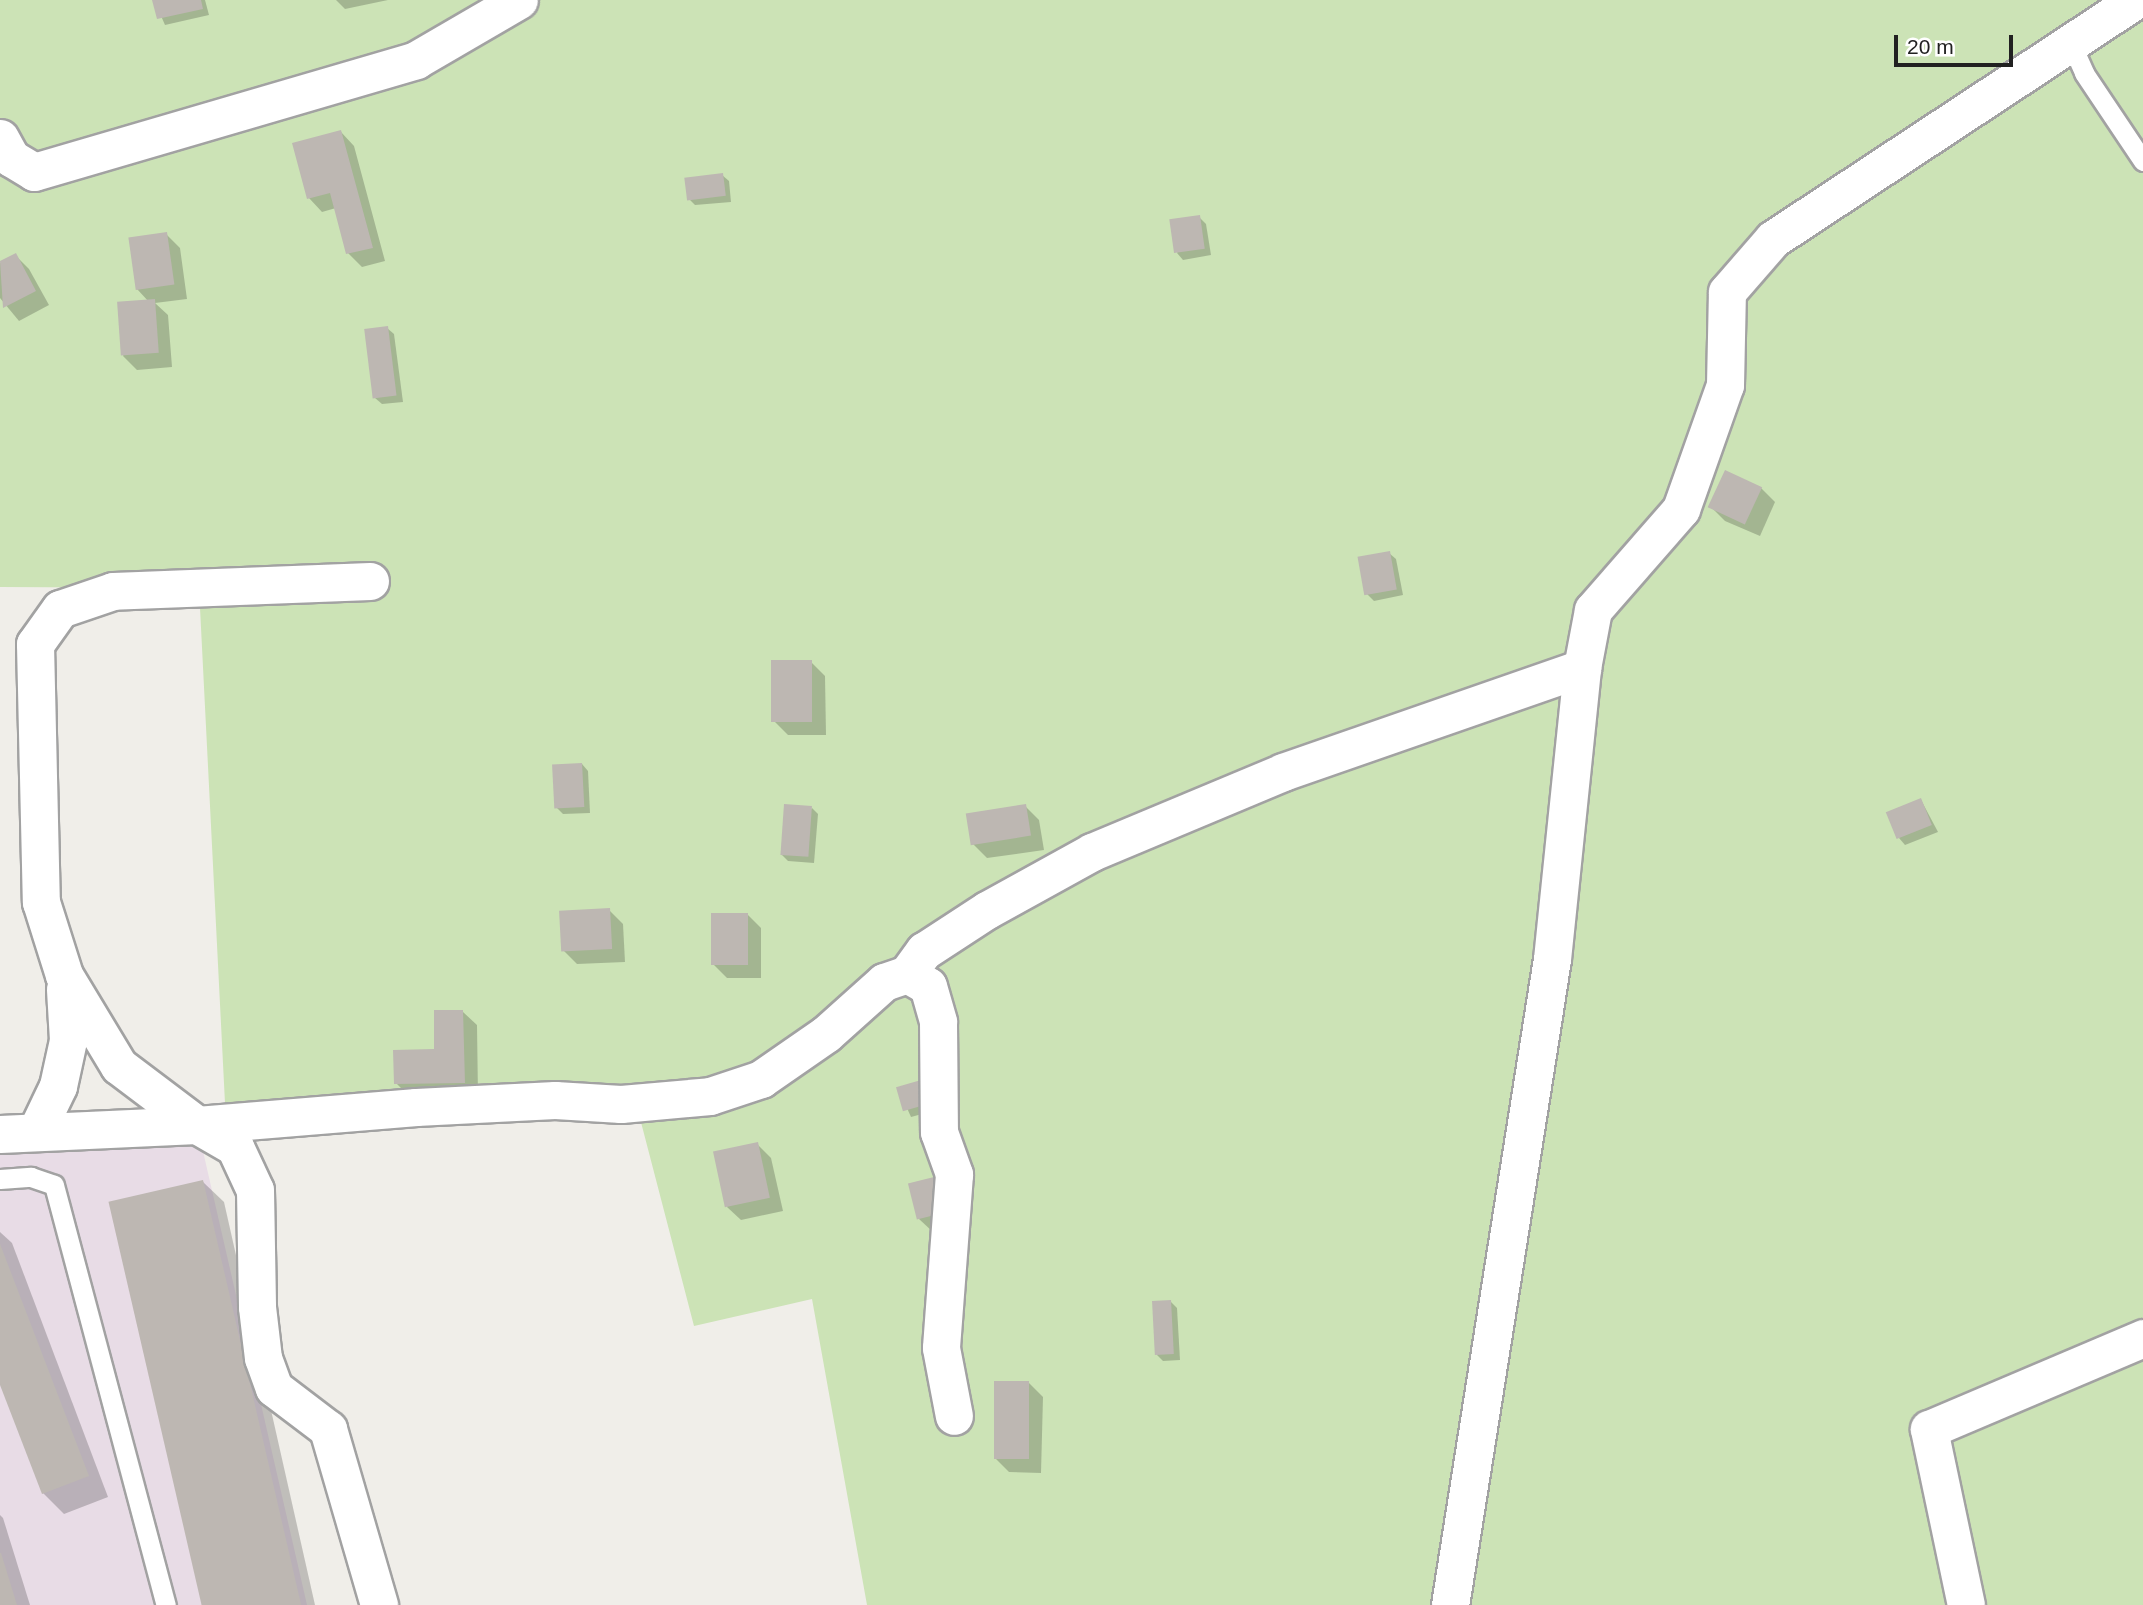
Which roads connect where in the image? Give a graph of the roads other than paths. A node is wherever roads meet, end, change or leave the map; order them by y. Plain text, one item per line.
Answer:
1 (519, 0) edge
2 (2136, 0) edge
3 (2070, 41) junction
4 (0, 138) edge
5 (2143, 161) edge
6 (370, 581) dead end
7 (1581, 668) junction
8 (907, 974) junction
9 (64, 975) junction
10 (197, 1125) junction
11 (18, 1133) edge
12 (0, 1180) edge
13 (2143, 1338) edge
14 (954, 1416) dead end
15 (166, 1605) edge
16 (379, 1605) edge
17 (1450, 1605) edge
18 (1966, 1605) edge

1 - 4 street
2 - 3 street
3 - 5 lane
3 - 7 street
6 - 9 street
7 - 8 street
7 - 17 street
8 - 10 street
8 - 14 street
9 - 10 street
9 - 11 street
10 - 11 street
10 - 16 street
12 - 15 lane
13 - 18 street

